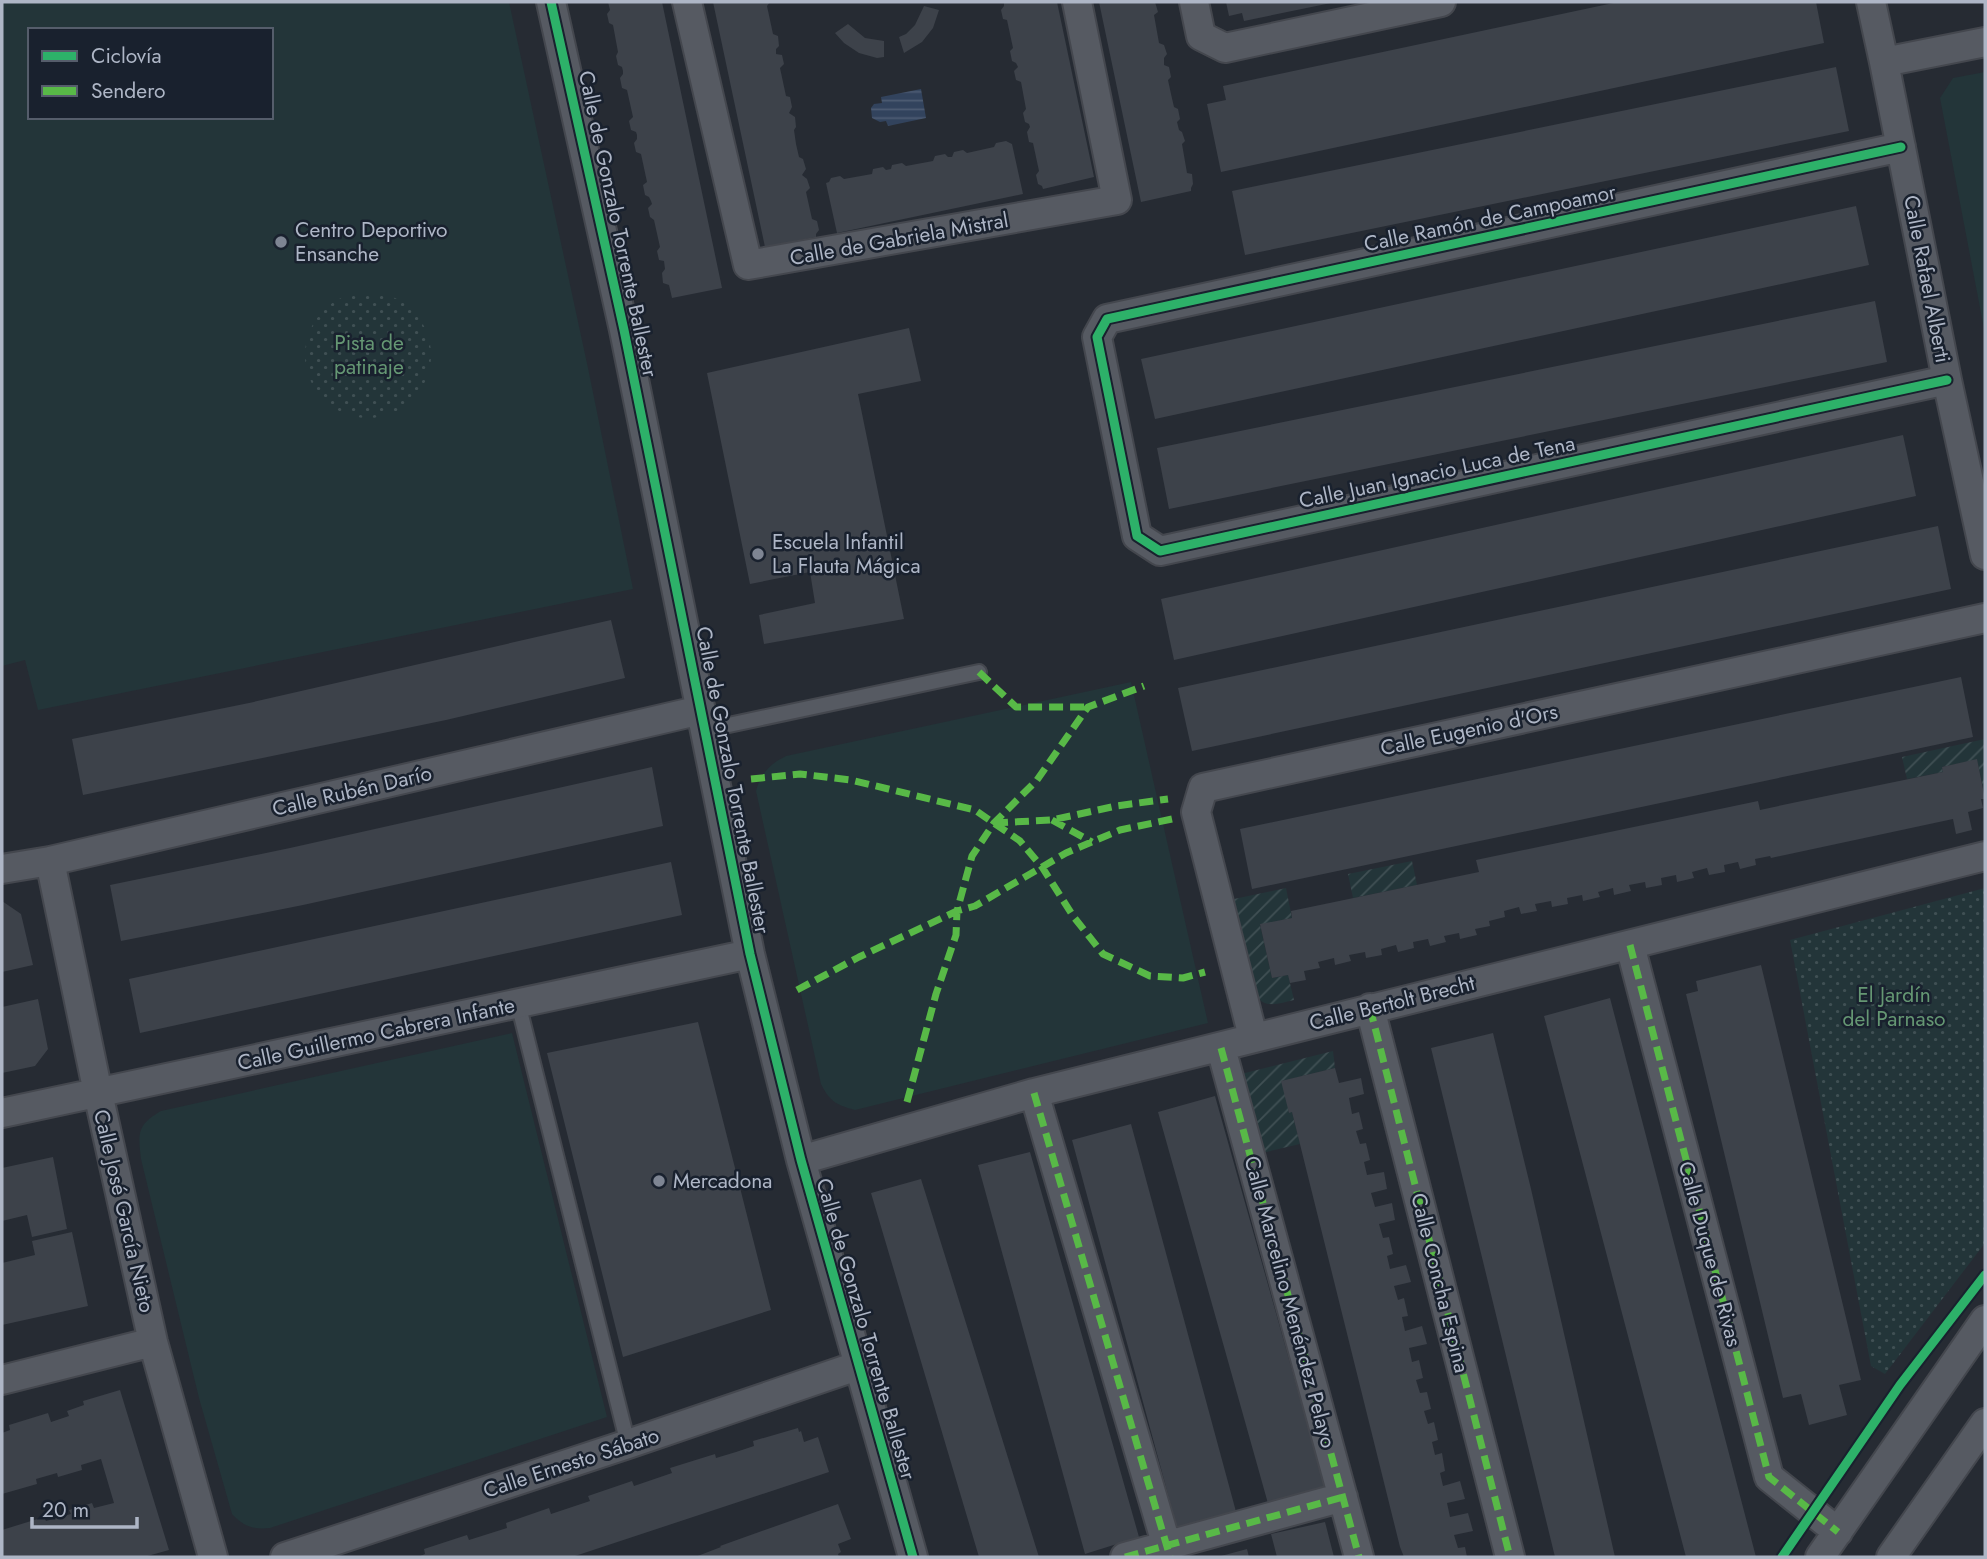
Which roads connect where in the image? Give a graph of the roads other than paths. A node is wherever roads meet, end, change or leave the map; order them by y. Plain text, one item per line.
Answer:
1 (551, 2) edge
2 (687, 2) edge
3 (1077, 2) edge
4 (1194, 2) edge
5 (1441, 2) edge
6 (1871, 2) edge
7 (1985, 42) edge
8 (1884, 62) junction
9 (1901, 148) junction
10 (1097, 337) joint
11 (1947, 380) junction
12 (1985, 555) edge
13 (1985, 618) edge
14 (979, 672) dead end
15 (703, 720) junction
16 (1985, 856) edge
17 (50, 861) junction
18 (2, 869) edge
19 (1630, 946) junction
20 (750, 954) junction
21 (518, 1003) junction
22 (1370, 1009) junction
23 (1253, 1037) junction
24 (1221, 1048) junction
25 (98, 1093) junction
26 (1034, 1093) junction
27 (2, 1113) edge
28 (801, 1160) junction
29 (1985, 1320) edge
30 (153, 1342) junction
31 (857, 1366) junction
32 (2, 1380) edge
33 (1985, 1423) edge
34 (628, 1444) junction
35 (1343, 1497) junction
36 (1838, 1531) junction
37 (1168, 1552) edge
38 (213, 1557) edge
39 (285, 1557) edge
40 (913, 1557) edge
41 (1125, 1557) edge
42 (1359, 1557) edge
43 (1510, 1557) edge
44 (1820, 1557) edge
45 (1891, 1557) edge

1 - 15 street, Calle de Gonzalo Torrente Ballester
2 - 3 street, Calle de Gabriela Mistral
4 - 5 street
6 - 8 street, Calle Rafael Alberti
7 - 8 street
8 - 9 street, Calle Rafael Alberti
9 - 10 street, Calle Ramón de Campoamor
9 - 11 street, Calle Rafael Alberti
10 - 11 street, Calle Juan Ignacio Luca de Tena
11 - 12 street, Calle Rafael Alberti
13 - 23 street, Calle Eugenio d'Ors
14 - 15 lane
15 - 17 street, Calle Rubén Darío
15 - 20 street, Calle de Gonzalo Torrente Ballester
16 - 19 street, Calle Bertolt Brecht
17 - 18 street, Calle Rubén Darío
17 - 25 street, Calle José García Nieto
19 - 22 street, Calle Bertolt Brecht
19 - 36 street, Calle Duque de Rivas
20 - 21 street, Calle Guillermo Cabrera Infante
20 - 28 street, Calle de Gonzalo Torrente Ballester
21 - 25 street, Calle Guillermo Cabrera Infante
21 - 34 lane
22 - 23 street, Calle Bertolt Brecht
22 - 43 street, Calle Concha Espina
23 - 24 street, Calle Bertolt Brecht
24 - 26 street, Calle Bertolt Brecht
24 - 35 street, Calle Marcelino Menéndez Pelayo
25 - 27 street, Calle Guillermo Cabrera Infante
25 - 30 street, Calle José García Nieto
26 - 28 street, Calle Bertolt Brecht
26 - 37 street
28 - 31 street, Calle de Gonzalo Torrente Ballester
29 - 36 street
30 - 32 street
30 - 38 street, Calle José García Nieto
31 - 34 street, Calle Ernesto Sábato
31 - 40 street, Calle de Gonzalo Torrente Ballester
33 - 45 street
34 - 39 street, Calle Ernesto Sábato
35 - 37 street
35 - 42 street, Calle Marcelino Menéndez Pelayo
36 - 44 street
37 - 41 street

